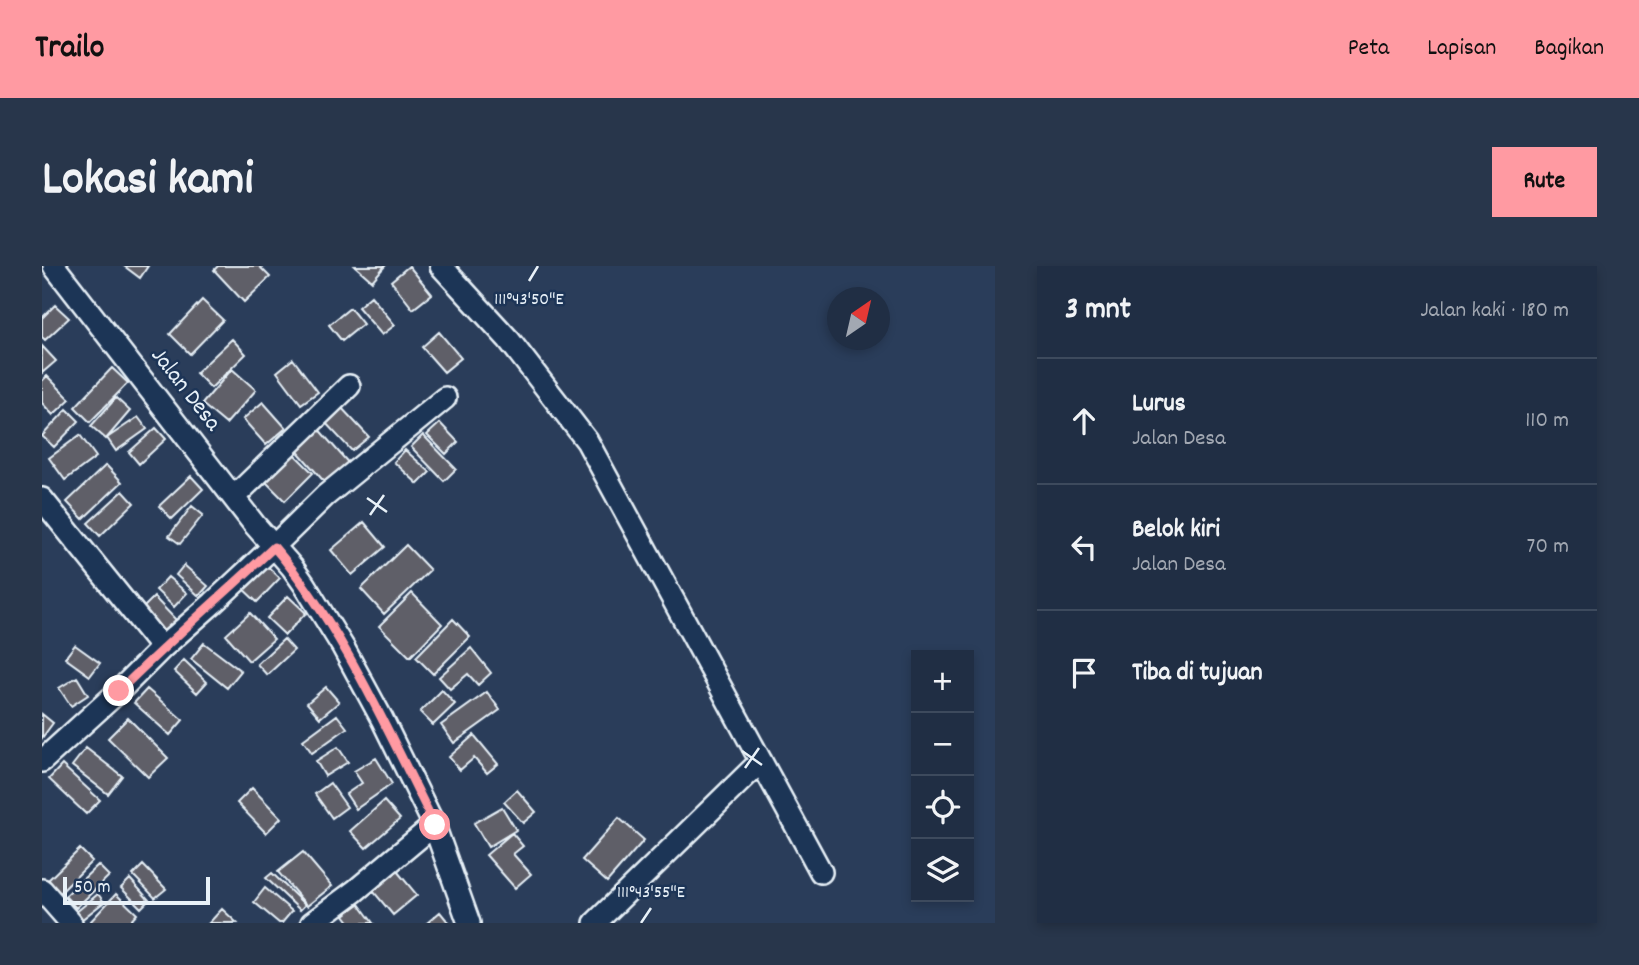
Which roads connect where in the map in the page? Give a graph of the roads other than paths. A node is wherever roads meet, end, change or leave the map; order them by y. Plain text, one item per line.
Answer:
1 (54, 266) edge
2 (441, 266) edge
3 (349, 386) dead end
4 (445, 398) dead end
5 (235, 496) junction
6 (42, 499) edge
7 (284, 536) junction
8 (162, 648) junction
9 (42, 761) edge
10 (761, 761) junction
11 (435, 825) junction
12 (821, 872) dead end
13 (42, 890) edge
14 (71, 923) edge
15 (312, 923) edge
16 (470, 923) edge
17 (595, 923) edge

1 - 5 street, Jalan Desa
2 - 10 street
3 - 5 street
4 - 7 street
5 - 7 street, Jalan Desa
6 - 8 street
7 - 8 street
7 - 11 street, Jalan Desa
8 - 9 street
10 - 12 street
10 - 17 street
11 - 15 street
11 - 16 street, Jalan Desa
13 - 14 street

